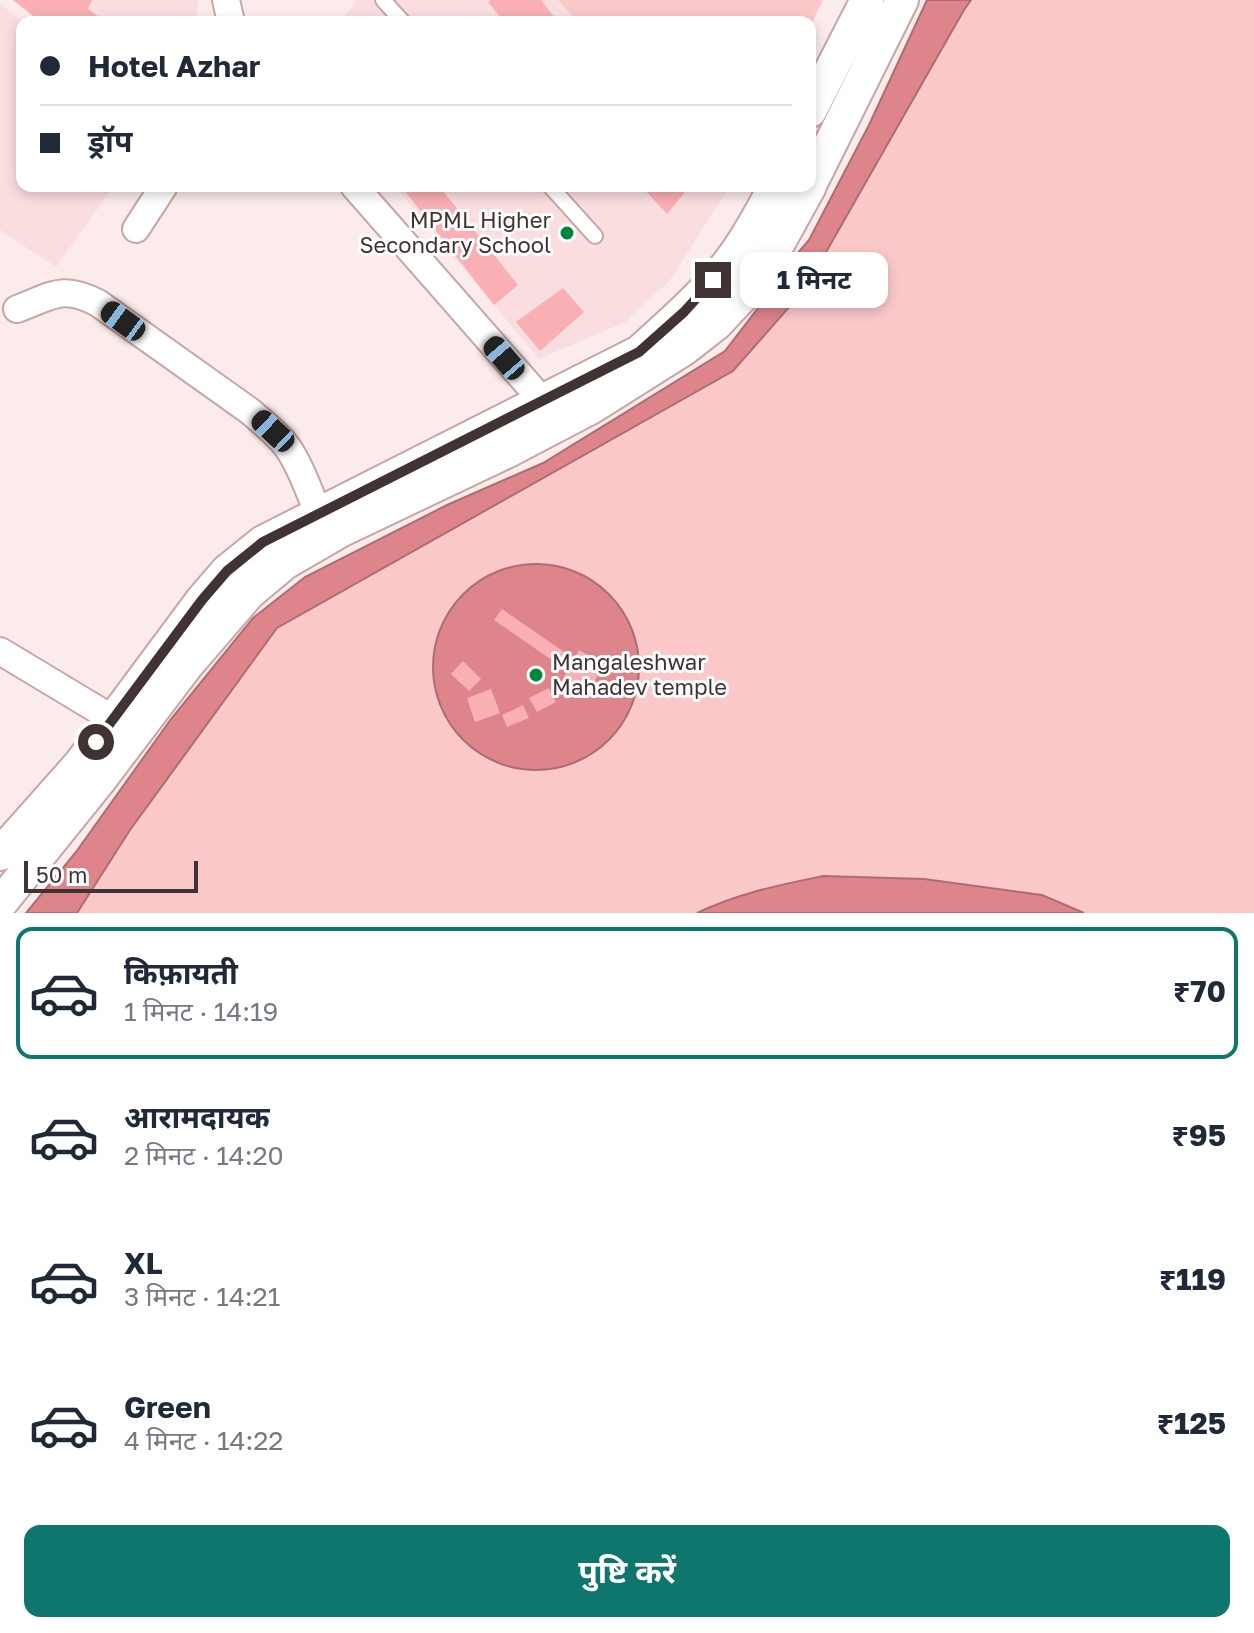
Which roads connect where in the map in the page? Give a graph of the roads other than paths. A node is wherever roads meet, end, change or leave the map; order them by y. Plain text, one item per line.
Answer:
1 (383, 0) edge
2 (867, 0) edge
3 (902, 0) edge
4 (398, 16) edge
5 (816, 99) edge
6 (816, 174) edge
7 (160, 192) edge
8 (359, 192) edge
9 (555, 192) edge
10 (772, 192) edge
11 (807, 192) edge
12 (136, 229) dead end
13 (595, 236) dead end
14 (17, 309) dead end
15 (552, 412) junction
16 (318, 513) junction
17 (0, 651) edge
18 (113, 719) junction
19 (13, 845) edge
20 (5, 887) edge

1 - 4 lane
2 - 5 street
3 - 6 street
7 - 12 street
8 - 15 street
9 - 13 lane
10 - 15 street
11 - 15 street
14 - 16 street
15 - 16 street
15 - 19 street
16 - 18 street
17 - 18 street
18 - 19 street
19 - 20 street

